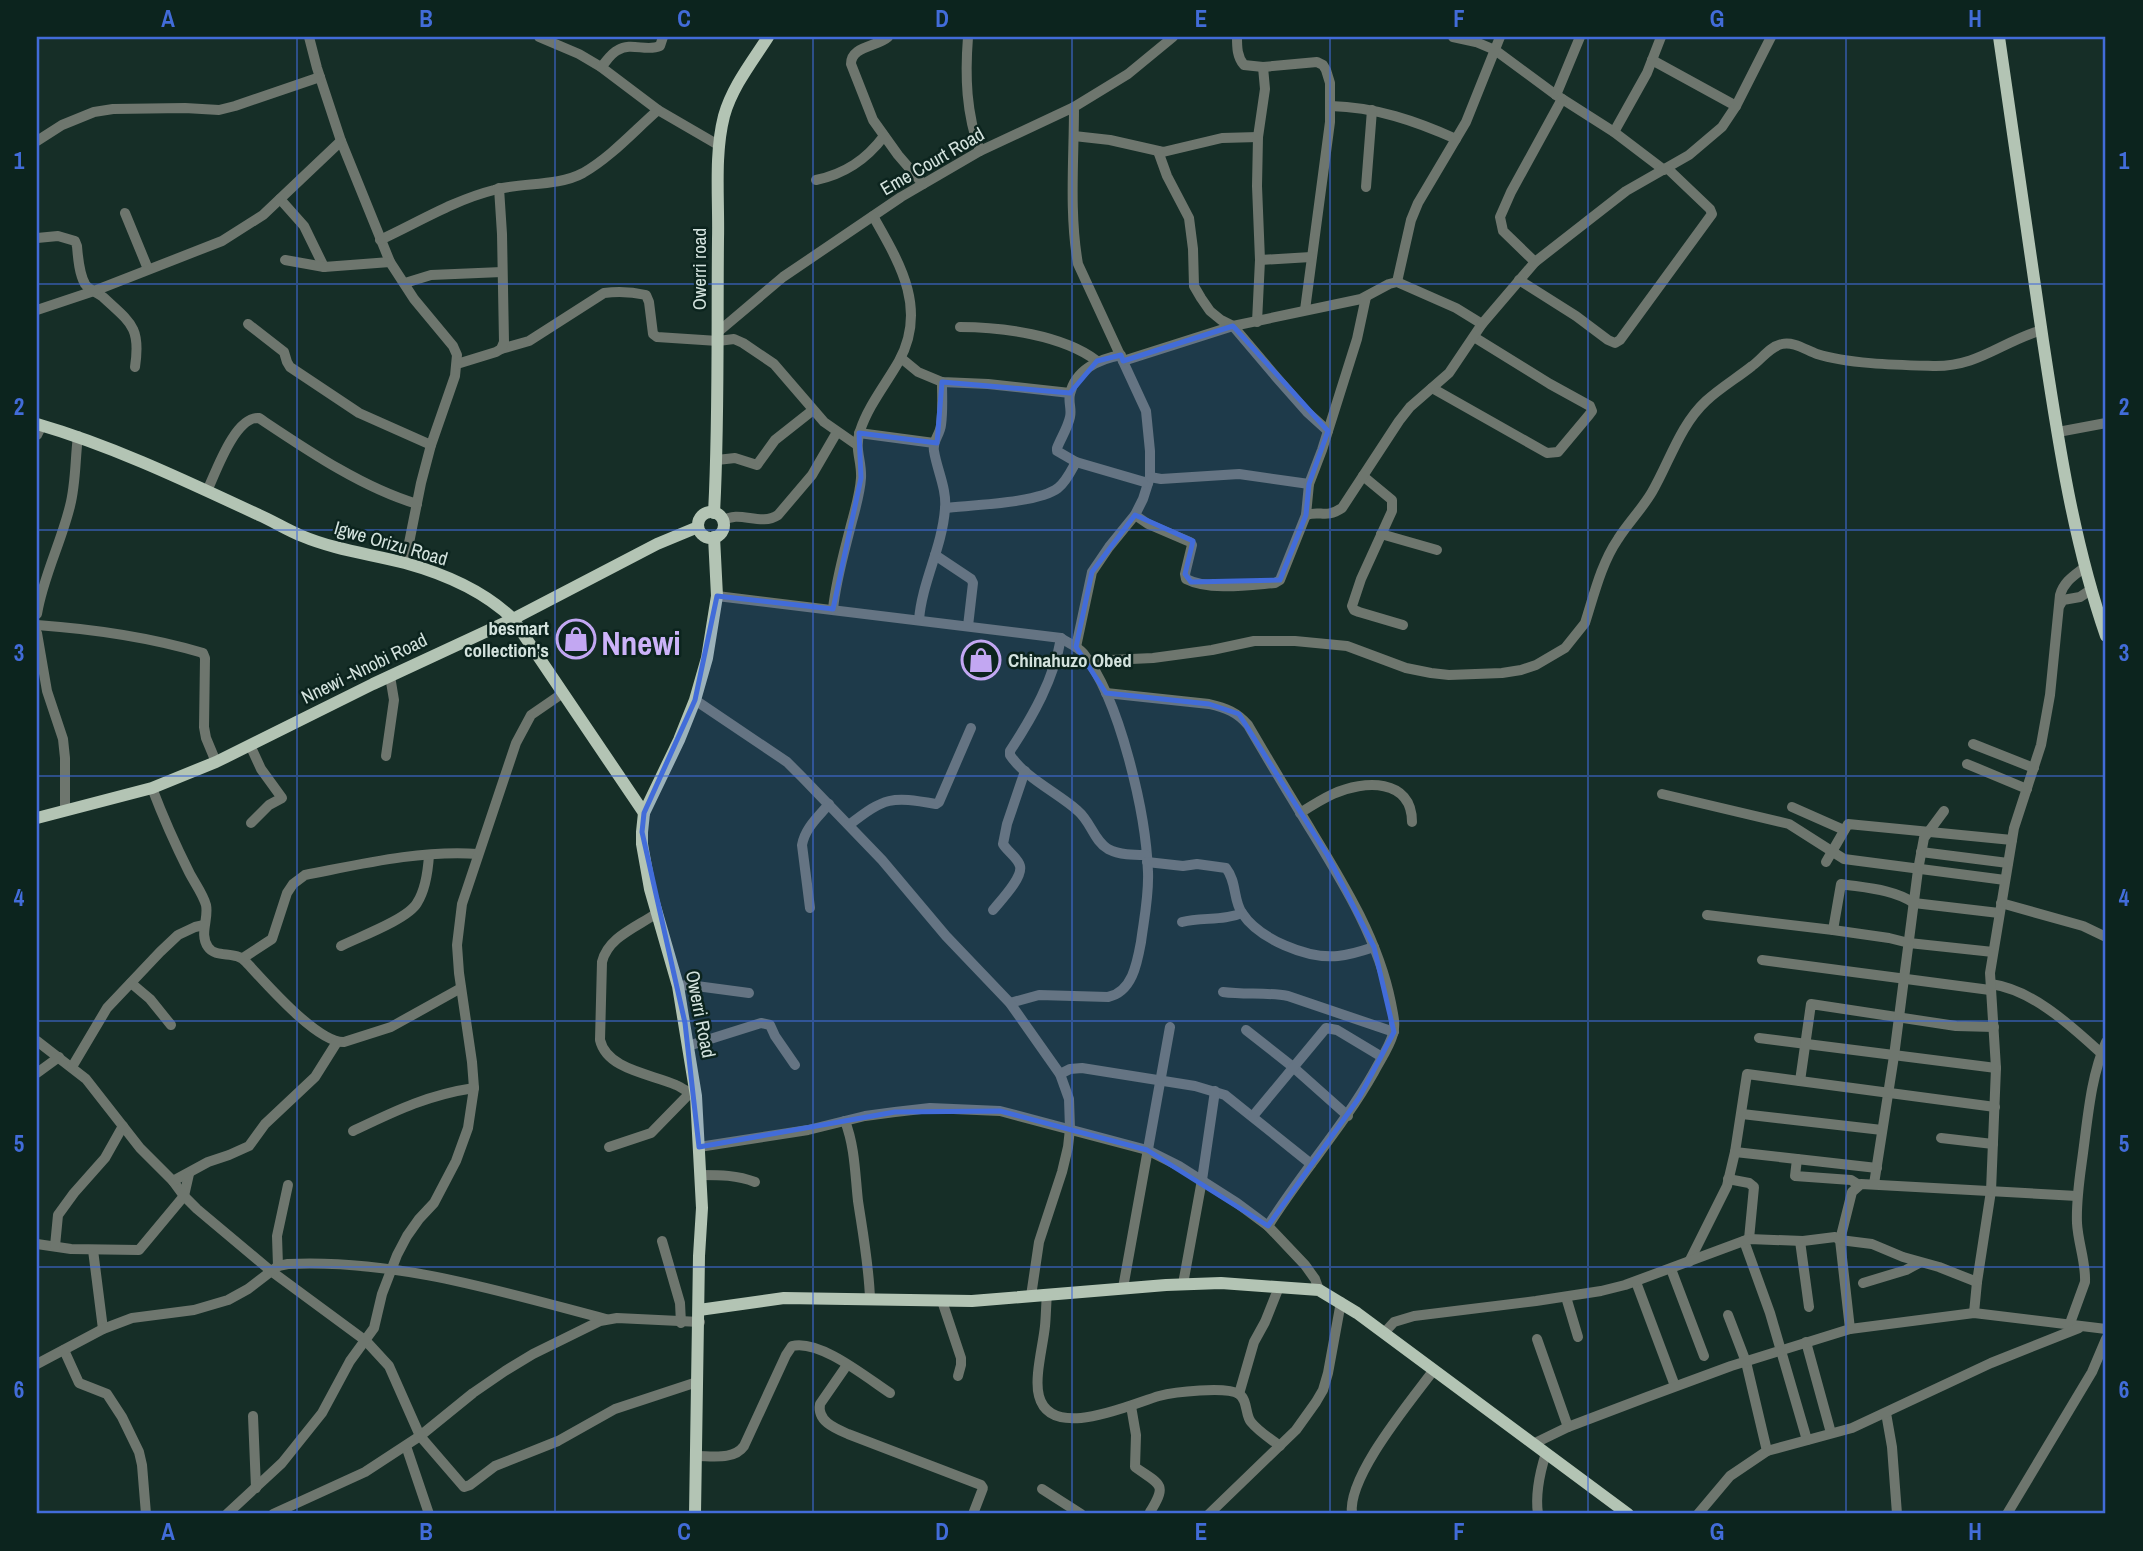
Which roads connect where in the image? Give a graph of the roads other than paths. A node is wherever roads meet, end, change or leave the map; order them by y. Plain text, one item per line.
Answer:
1 (309, 37) edge
2 (543, 37) edge
3 (663, 37) edge
4 (888, 37) edge
5 (968, 37) edge
6 (1173, 37) edge
7 (1237, 37) edge
8 (1453, 37) edge
9 (1500, 37) edge
10 (1580, 37) edge
11 (1661, 37) edge
12 (1771, 37) edge
13 (1998, 37) edge
14 (762, 40) edge
15 (1495, 50) junction
16 (1652, 60) junction
17 (1263, 67) junction
18 (601, 68) junction
19 (320, 77) junction
20 (1559, 97) junction
21 (1331, 106) junction
22 (1736, 106) junction
23 (1074, 107) junction
24 (658, 110) junction
25 (1373, 110) junction
26 (1614, 132) junction
27 (884, 136) junction
28 (1074, 136) junction
29 (1258, 137) junction
30 (1456, 139) junction
31 (37, 141) edge
32 (341, 141) junction
33 (720, 146) junction
34 (980, 151) junction
35 (1158, 151) junction
36 (1665, 169) junction
37 (816, 180) dead end
38 (923, 184) junction
39 (1366, 187) dead end
40 (499, 188) junction
41 (280, 199) junction
42 (125, 213) dead end
43 (873, 216) junction
44 (37, 239) edge
45 (380, 240) junction
46 (1311, 257) junction
47 (285, 260) dead end
48 (1260, 260) junction
49 (390, 262) junction
50 (1535, 262) junction
51 (324, 267) junction
52 (148, 269) junction
53 (502, 272) junction
54 (1519, 280) junction
55 (1397, 282) junction
56 (405, 283) junction
57 (94, 291) junction
58 (1366, 297) junction
59 (37, 310) edge
60 (1305, 310) junction
61 (1256, 321) junction
62 (248, 324) dead end
63 (1482, 324) junction
64 (1233, 326) junction
65 (960, 327) dead end
66 (2042, 330) junction
67 (718, 336) junction
68 (1474, 337) junction
69 (501, 349) junction
70 (901, 358) junction
71 (1122, 358) junction
72 (1097, 361) junction
73 (457, 365) junction
74 (135, 366) dead end
75 (942, 382) junction
76 (1432, 388) junction
77 (1070, 393) junction
78 (813, 410) junction
79 (2106, 423) edge
80 (39, 428) edge
81 (1328, 431) junction
82 (837, 432) junction
83 (2058, 432) junction
84 (859, 433) junction
85 (78, 436) junction
86 (933, 443) junction
87 (431, 445) junction
88 (857, 445) junction
89 (717, 460) junction
90 (1076, 462) junction
91 (1363, 476) junction
92 (1149, 480) junction
93 (1309, 484) junction
94 (206, 491) junction
95 (417, 504) junction
96 (945, 508) junction
97 (1135, 515) junction
98 (1306, 515) junction
99 (718, 517) junction
100 (698, 527) junction
101 (1381, 534) junction
102 (714, 537) junction
103 (1437, 550) dead end
104 (935, 555) junction
105 (405, 563) junction
106 (2085, 567) junction
107 (2092, 589) junction
108 (717, 596) junction
109 (2060, 605) junction
110 (833, 609) junction
111 (37, 614) edge
112 (513, 619) junction
113 (919, 620) junction
114 (37, 625) edge
115 (1403, 625) dead end
116 (968, 626) junction
117 (37, 633) edge
118 (2106, 636) edge
119 (1061, 638) junction
120 (1076, 647) junction
121 (1088, 661) junction
122 (390, 676) junction
123 (563, 693) junction
124 (1106, 693) junction
125 (695, 700) junction
126 (971, 728) dead end
127 (1973, 744) dead end
128 (250, 746) junction
129 (386, 756) dead end
130 (216, 762) junction
131 (1967, 764) dead end
132 (2035, 768) junction
133 (1025, 771) junction
134 (152, 788) junction
135 (2027, 789) junction
136 (1662, 794) dead end
137 (829, 804) junction
138 (1792, 807) dead end
139 (65, 811) junction
140 (1944, 811) dead end
141 (644, 813) junction
142 (1300, 813) junction
143 (37, 818) edge
144 (1412, 822) dead end
145 (251, 823) dead end
146 (849, 825) junction
147 (1844, 830) junction
148 (1928, 832) junction
149 (2012, 840) junction
150 (1832, 851) junction
151 (1921, 852) junction
152 (478, 854) junction
153 (429, 855) junction
154 (1147, 858) junction
155 (1826, 862) dead end
156 (2008, 863) junction
157 (1918, 870) junction
158 (2005, 880) junction
159 (1914, 903) junction
160 (810, 908) dead end
161 (2000, 908) junction
162 (993, 910) dead end
163 (657, 913) junction
164 (1242, 913) junction
165 (1707, 915) dead end
166 (1182, 922) dead end
167 (204, 925) junction
168 (1833, 930) junction
169 (2106, 937) edge
170 (1909, 943) junction
171 (341, 946) dead end
172 (1374, 947) junction
173 (1993, 952) junction
174 (243, 958) junction
175 (1762, 960) dead end
176 (1904, 979) junction
177 (131, 982) junction
178 (678, 986) junction
179 (1991, 987) junction
180 (461, 988) junction
181 (1223, 992) dead end
182 (749, 993) dead end
183 (1010, 1003) junction
184 (1899, 1018) junction
185 (171, 1025) dead end
186 (1170, 1027) dead end
187 (1994, 1027) junction
188 (1246, 1030) dead end
189 (1394, 1032) junction
190 (1759, 1038) dead end
191 (37, 1041) edge
192 (337, 1042) junction
193 (2106, 1042) edge
194 (1805, 1044) junction
195 (688, 1046) junction
196 (2101, 1053) junction
197 (1894, 1056) junction
198 (60, 1057) junction
199 (1382, 1057) junction
200 (795, 1065) dead end
201 (72, 1067) junction
202 (1293, 1067) junction
203 (1996, 1068) junction
204 (37, 1073) edge
205 (1060, 1074) junction
206 (1160, 1080) junction
207 (1800, 1081) junction
208 (474, 1088) junction
209 (1215, 1091) junction
210 (1888, 1093) junction
211 (693, 1095) junction
212 (1995, 1107) junction
213 (1742, 1114) junction
214 (1253, 1116) junction
215 (1348, 1116) junction
216 (845, 1121) junction
217 (123, 1126) junction
218 (1070, 1129) junction
219 (1882, 1130) junction
220 (353, 1131) dead end
221 (1941, 1138) dead end
222 (1993, 1144) junction
223 (609, 1147) dead end
224 (699, 1147) junction
225 (1147, 1150) junction
226 (1735, 1152) junction
227 (1797, 1159) junction
228 (1311, 1164) junction
229 (1877, 1168) junction
230 (189, 1174) junction
231 (701, 1175) junction
232 (1728, 1179) junction
233 (1202, 1180) junction
234 (173, 1181) junction
235 (755, 1182) dead end
236 (1874, 1184) junction
237 (288, 1185) dead end
238 (1859, 1185) junction
239 (1991, 1191) junction
240 (184, 1196) junction
241 (2077, 1196) junction
242 (1268, 1226) junction
243 (1747, 1240) junction
244 (1840, 1240) junction
245 (662, 1241) dead end
246 (1800, 1241) junction
247 (37, 1244) edge
248 (55, 1246) junction
249 (93, 1250) junction
250 (1689, 1262) junction
251 (1919, 1263) junction
252 (392, 1268) junction
253 (274, 1269) junction
254 (1671, 1269) junction
255 (1636, 1282) junction
256 (1977, 1282) junction
257 (1863, 1283) dead end
258 (1183, 1284) junction
259 (1279, 1287) junction
260 (1123, 1288) junction
261 (1319, 1290) junction
262 (1047, 1294) junction
263 (1031, 1296) junction
264 (1566, 1297) junction
265 (870, 1299) junction
266 (942, 1301) junction
267 (1341, 1302) junction
268 (1809, 1307) dead end
269 (1974, 1313) junction
270 (1728, 1315) dead end
271 (699, 1316) junction
272 (606, 1319) junction
273 (681, 1323) junction
274 (2075, 1326) junction
275 (103, 1329) junction
276 (1850, 1329) junction
277 (2106, 1329) edge
278 (1384, 1333) junction
279 (1578, 1338) dead end
280 (1537, 1339) dead end
281 (2106, 1339) edge
282 (366, 1341) junction
283 (1806, 1342) junction
284 (64, 1350) junction
285 (1781, 1350) junction
286 (1703, 1356) dead end
287 (1746, 1362) junction
288 (37, 1364) edge
289 (847, 1365) junction
290 (1433, 1371) junction
291 (958, 1376) dead end
292 (697, 1382) junction
293 (1675, 1387) junction
294 (890, 1393) dead end
295 (1239, 1394) junction
296 (1131, 1406) junction
297 (1886, 1413) junction
298 (253, 1416) dead end
299 (1568, 1427) junction
300 (1831, 1433) junction
301 (420, 1436) junction
302 (1807, 1440) junction
303 (1533, 1444) junction
304 (405, 1446) junction
305 (1280, 1446) junction
306 (1767, 1451) junction
307 (1546, 1453) junction
308 (696, 1456) junction
309 (256, 1488) junction
310 (1042, 1489) dead end
311 (1150, 1512) dead end
312 (146, 1514) edge
313 (227, 1514) edge
314 (273, 1514) edge
315 (429, 1514) edge
316 (695, 1514) edge
317 (973, 1514) edge
318 (1081, 1514) edge
319 (1209, 1514) edge
320 (1352, 1514) edge
321 (1538, 1514) edge
322 (1628, 1514) edge
323 (1698, 1514) edge
324 (1897, 1514) edge
325 (2007, 1514) edge

1 - 19 street
2 - 18 street
3 - 18 street
4 - 27 street
5 - 34 street
6 - 23 street, Eme Court Road
7 - 17 street
8 - 15 street
9 - 15 street
10 - 20 street
11 - 16 street
12 - 22 street
13 - 66 main road
14 - 33 main road, Owerri road
15 - 20 street
15 - 30 street
16 - 22 street
16 - 26 street
17 - 21 street
17 - 29 street
18 - 24 street
19 - 31 street
19 - 32 street
20 - 26 street
20 - 50 street
21 - 25 street
21 - 46 street
22 - 36 street
23 - 28 street
23 - 34 street, Eme Court Road
24 - 33 street
24 - 40 street
25 - 30 street
25 - 39 street
26 - 36 street
27 - 37 street
27 - 38 street
28 - 35 street
28 - 71 street
29 - 35 street
29 - 48 street
30 - 55 street
32 - 41 street
32 - 45 street
33 - 67 main road, Owerri road
34 - 38 street, Eme Court Road
35 - 64 street
36 - 50 street
36 - 54 street
38 - 43 street, Eme Court Road
40 - 45 street
40 - 53 street
41 - 51 street
41 - 52 street
42 - 52 street
43 - 67 street, Eme Court Road
43 - 70 street
44 - 57 street
45 - 49 street
46 - 48 street
46 - 60 street
47 - 51 street
48 - 61 street
49 - 51 street
49 - 56 street
50 - 54 street
52 - 57 street
53 - 56 street
53 - 69 street
54 - 63 street
55 - 58 street
55 - 63 street
56 - 73 street
57 - 59 street
57 - 74 street
58 - 60 street
58 - 81 street
60 - 61 street
61 - 64 street
62 - 87 street
63 - 68 street
64 - 71 street
64 - 81 street
65 - 72 street
66 - 83 main road
66 - 121 street
67 - 69 street
67 - 78 street
67 - 89 main road, Owerri road
68 - 76 street
68 - 76 street
69 - 73 street
70 - 75 street
70 - 84 street
71 - 72 street
71 - 92 street
72 - 77 street
73 - 87 street
75 - 77 street
75 - 86 street
76 - 91 street
77 - 90 street
78 - 82 street
78 - 89 street
79 - 83 street
80 - 85 main road, Igwe Orizu Road
81 - 93 street
82 - 88 street
82 - 99 street
83 - 106 main road
84 - 86 street
84 - 88 street
85 - 94 main road, Igwe Orizu Road
85 - 111 street
86 - 96 street
87 - 95 street
88 - 110 street
89 - 99 main road, Owerri road
90 - 92 street
90 - 96 street
91 - 98 street
91 - 101 street
92 - 93 street
92 - 97 street
93 - 98 street
94 - 95 street
94 - 105 main road, Igwe Orizu Road
95 - 105 street
96 - 104 street
97 - 98 street
97 - 120 street
99 - 100 main road
99 - 102 main road
100 - 102 main road
100 - 112 main road, Nnewi -Nnobi Road
101 - 103 street
101 - 115 street
102 - 108 main road, Owerri Road
104 - 113 street
104 - 116 street
105 - 112 main road, Igwe Orizu Road
106 - 107 main road
106 - 109 street
107 - 109 street
107 - 118 main road
108 - 110 street
108 - 125 main road, Owerri Road
109 - 132 street
110 - 113 street
112 - 122 main road, Nnewi -Nnobi Road
112 - 123 main road, Igwe Orizu Road
113 - 116 street
114 - 130 street
116 - 119 street
117 - 139 street
119 - 120 street
119 - 133 street
120 - 121 street
121 - 124 street
122 - 128 main road, Nnewi -Nnobi Road
122 - 129 street
123 - 141 main road, Igwe Orizu Road
123 - 152 street
124 - 142 street
124 - 154 street
125 - 137 street
125 - 141 main road, Owerri Road
126 - 146 street
127 - 132 street
128 - 130 main road, Nnewi -Nnobi Road
128 - 145 street
130 - 134 main road, Nnewi -Nnobi Road
131 - 135 street
132 - 135 street
133 - 154 street
133 - 162 street
134 - 139 main road, Nnewi -Nnobi Road
134 - 167 street
135 - 149 street
136 - 150 street
137 - 146 street
137 - 160 street
138 - 147 street
139 - 143 main road, Nnewi -Nnobi Road
140 - 148 street
141 - 163 main road, Owerri Road
142 - 144 street
142 - 172 street
146 - 183 street
147 - 148 street
147 - 150 street
148 - 149 street
148 - 151 street
149 - 156 street
150 - 155 street
150 - 157 street
151 - 156 street
151 - 157 street
152 - 153 street
152 - 180 street
153 - 171 street
153 - 174 street
154 - 164 street
154 - 183 street
156 - 158 street
157 - 158 street
157 - 159 street
158 - 161 street
159 - 161 street
159 - 168 street
159 - 170 street
161 - 169 street
161 - 173 street
163 - 178 main road, Owerri Road
163 - 211 street
164 - 166 street
164 - 172 street
165 - 168 street
167 - 174 street
167 - 177 street
168 - 170 street
170 - 173 street
170 - 176 street
172 - 189 street
173 - 179 street
174 - 192 street
175 - 176 street
176 - 179 street
176 - 184 street
177 - 185 street
177 - 201 street
178 - 182 street
178 - 195 main road, Owerri Road
179 - 187 street
179 - 196 street
180 - 192 street
180 - 208 street
181 - 189 street
183 - 205 street
184 - 187 street
184 - 194 street
184 - 197 street
186 - 206 street
187 - 203 street
188 - 202 street
189 - 199 street
190 - 194 street
191 - 198 street
192 - 230 street
193 - 196 street
194 - 197 street
194 - 207 street
195 - 200 street
195 - 211 main road, Owerri Road
196 - 241 street
197 - 203 street
197 - 210 street
198 - 201 street
198 - 204 street
199 - 202 street
199 - 215 street
201 - 217 street
202 - 214 street
202 - 215 street
203 - 212 street
205 - 206 street
205 - 218 street
206 - 209 street
206 - 225 street
207 - 210 street
207 - 213 street
208 - 220 street
208 - 252 street
209 - 214 street
209 - 233 street
210 - 212 street
210 - 219 street
211 - 223 street
211 - 224 main road, Owerri Road
212 - 222 street
213 - 219 street
213 - 226 street
214 - 228 street
215 - 228 street
216 - 218 street
216 - 224 street
216 - 265 street
217 - 234 street
217 - 248 street
218 - 225 street
218 - 263 street
219 - 229 street
221 - 222 street
222 - 239 street
224 - 231 main road, Owerri Road
225 - 233 street
225 - 260 street
226 - 227 street
226 - 232 street
227 - 229 street
227 - 238 street
228 - 242 street
229 - 236 street
230 - 234 street
230 - 240 street
231 - 235 street
231 - 271 main road, Owerri Road
232 - 243 street
232 - 250 street
233 - 242 street
233 - 258 street
234 - 240 street
236 - 238 street
236 - 239 street
237 - 253 street
238 - 244 street
239 - 241 street
239 - 256 street
240 - 249 street
240 - 253 street
241 - 274 street
242 - 261 street
243 - 246 street
243 - 250 street
243 - 285 street
244 - 246 street
244 - 251 street
244 - 276 street
245 - 273 street
246 - 268 street
247 - 248 street
248 - 249 street
249 - 275 street
250 - 254 street
251 - 256 street
251 - 257 street
252 - 253 street
252 - 272 street
252 - 282 street
253 - 275 street
253 - 282 street
254 - 255 street
254 - 286 street
255 - 264 street
255 - 293 street
256 - 269 street
258 - 259 main road
258 - 260 main road
259 - 261 main road
259 - 295 street
260 - 262 main road
261 - 267 main road
262 - 263 main road
262 - 296 street
263 - 266 main road
264 - 278 street
264 - 279 street
265 - 266 main road
265 - 271 main road
266 - 291 street
267 - 278 main road
267 - 305 street
269 - 274 street
269 - 276 street
270 - 287 street
271 - 273 street
271 - 292 main road, Owerri Road
272 - 273 street
272 - 301 street
274 - 277 street
274 - 297 street
275 - 284 street
276 - 283 street
278 - 290 main road
280 - 299 street
281 - 325 street
282 - 301 street
282 - 309 street
283 - 285 street
283 - 300 street
284 - 288 street
284 - 312 street
285 - 287 street
285 - 302 street
287 - 293 street
287 - 306 street
289 - 294 street
289 - 308 street
289 - 317 street
290 - 303 main road
290 - 320 street
292 - 301 street
292 - 308 main road, Owerri Road
293 - 299 street
295 - 296 street
295 - 305 street
296 - 311 street
297 - 300 street
297 - 324 street
298 - 309 street
299 - 303 street
300 - 302 street
301 - 304 street
302 - 306 street
303 - 307 main road
304 - 314 street
304 - 315 street
305 - 319 street
306 - 323 street
307 - 321 street
307 - 322 main road
308 - 316 main road, Owerri Road
309 - 313 street
310 - 318 street

